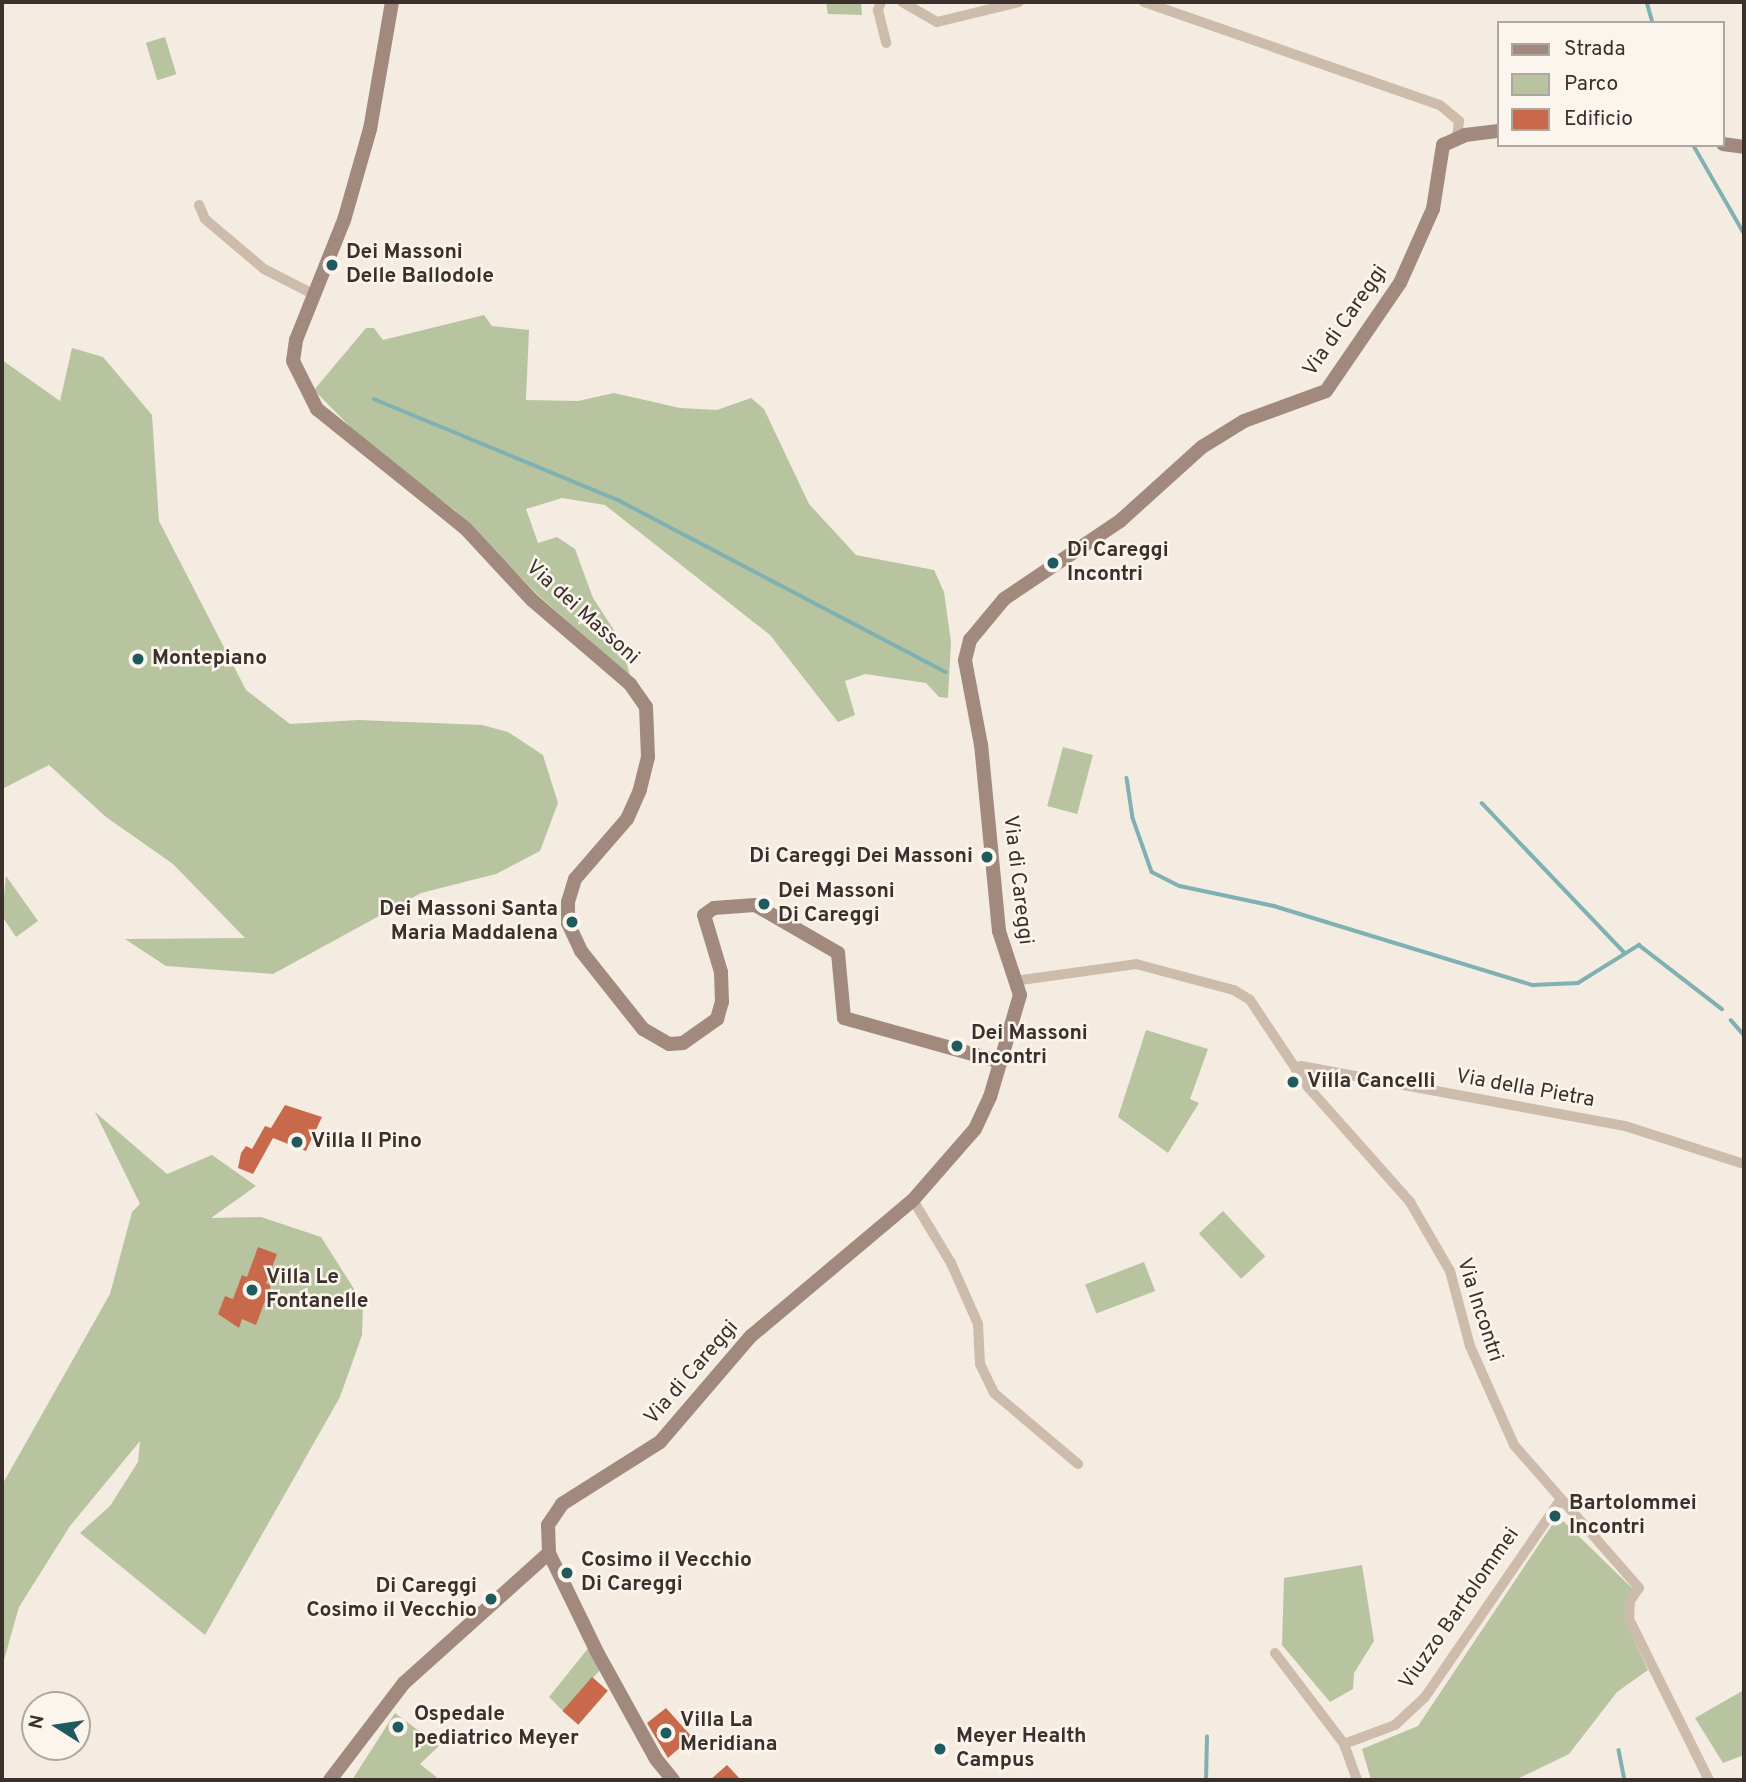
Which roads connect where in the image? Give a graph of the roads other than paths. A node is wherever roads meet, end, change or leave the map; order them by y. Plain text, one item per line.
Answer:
1 (391, 2) edge
2 (881, 2) edge
3 (902, 2) edge
4 (1019, 2) edge
5 (1144, 2) edge
6 (886, 43) dead end
7 (1498, 131) edge
8 (1457, 137) junction
9 (1725, 144) edge
10 (1744, 147) edge
11 (200, 205) dead end
12 (313, 294) junction
13 (1014, 981) junction
14 (1001, 1062) junction
15 (1296, 1070) junction
16 (1744, 1164) edge
17 (913, 1200) junction
18 (1078, 1464) dead end
19 (1559, 1502) junction
20 (549, 1553) junction
21 (1275, 1653) dead end
22 (1345, 1744) junction
23 (330, 1780) edge
24 (673, 1780) edge
25 (1357, 1780) edge
26 (1709, 1780) edge

1 - 12 street, Via dei Massoni
2 - 6 street
3 - 4 street
5 - 8 street
7 - 8 street
8 - 13 street, Via di Careggi
9 - 10 street
11 - 12 street
12 - 14 street, Via dei Massoni
13 - 14 street, Via di Careggi
13 - 15 street, Via Incontri
14 - 17 street, Via di Careggi
15 - 16 street, Via della Pietra
15 - 19 street, Via Incontri
17 - 18 street
17 - 20 street, Via di Careggi
19 - 22 street, Viuzzo Bartolommei
19 - 26 street, Via Incontri
20 - 23 street
20 - 24 street
21 - 22 street
22 - 25 street

